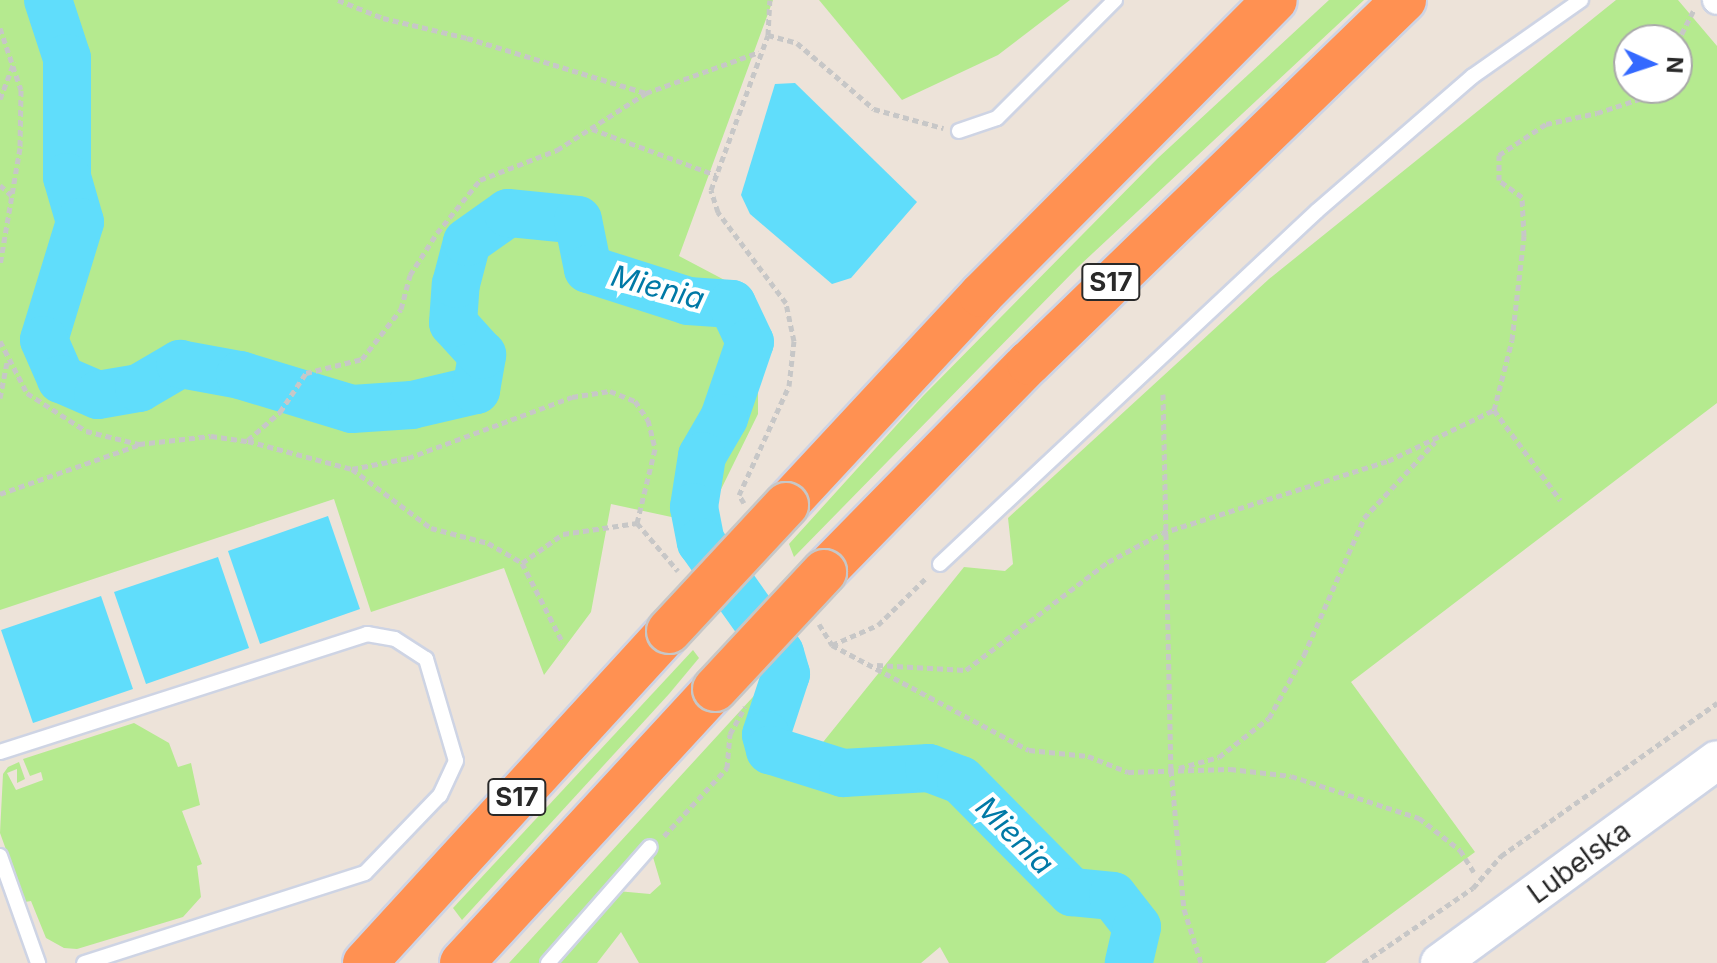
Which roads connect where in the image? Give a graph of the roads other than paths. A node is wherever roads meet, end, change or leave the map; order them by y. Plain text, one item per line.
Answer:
1 (1115, 0) edge
2 (1275, 0) edge
3 (1404, 0) edge
4 (1581, 0) edge
5 (959, 131) road end
6 (940, 564) road end
7 (0, 752) edge
8 (1717, 760) edge
9 (650, 847) dead end
10 (0, 856) edge
11 (38, 963) edge
12 (84, 963) edge
13 (365, 963) edge
14 (462, 963) edge
15 (548, 963) edge
16 (1440, 963) edge

1 - 5 lane
2 - 13 highway, S17, bridge
3 - 14 highway, S17, bridge
4 - 6 lane
7 - 12 lane
8 - 16 main road, Lubelska
9 - 15 lane
10 - 11 lane

